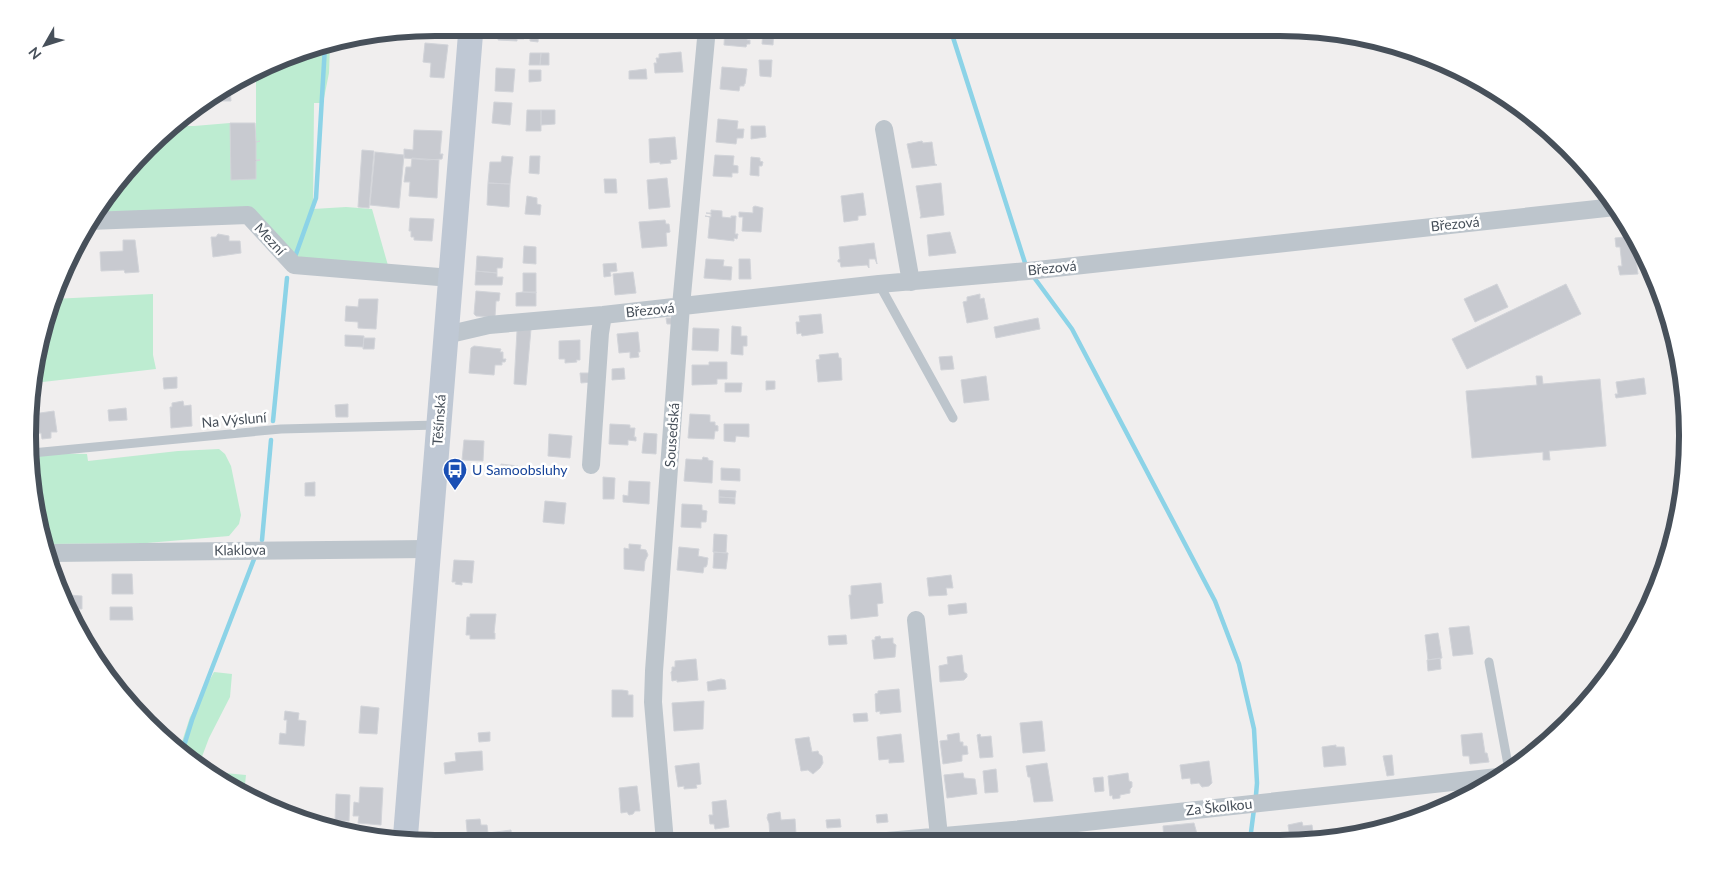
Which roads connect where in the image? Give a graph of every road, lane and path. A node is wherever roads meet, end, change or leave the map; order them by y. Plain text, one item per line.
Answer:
1 (470, 36) edge
2 (707, 36) edge
3 (884, 129) dead end
4 (1607, 208) edge
5 (99, 222) edge
6 (451, 278) junction
7 (911, 282) junction
8 (880, 284) junction
9 (682, 306) junction
10 (603, 314) junction
11 (446, 326) junction
12 (953, 418) dead end
13 (439, 425) junction
14 (37, 453) edge
15 (591, 465) dead end
16 (429, 548) junction
17 (54, 553) edge
18 (916, 620) dead end
19 (1489, 662) dead end
20 (1508, 762) edge
21 (1483, 779) edge
22 (406, 834) edge
23 (664, 835) edge
24 (939, 835) edge
25 (951, 835) edge

1 - 6 main road, Těšínská
2 - 9 street, Sousedská
3 - 7 street
4 - 7 street, Březová
5 - 6 street, Mezní
6 - 11 main road, Těšínská
7 - 8 street, Březová
8 - 9 street, Březová
8 - 12 lane
9 - 10 street, Březová
9 - 23 street, Sousedská
10 - 11 street, Březová
10 - 15 street
11 - 13 main road, Těšínská
13 - 14 lane, Na Výsluní
13 - 16 main road, Těšínská
16 - 17 street, Klaklova
16 - 22 main road, Těšínská
18 - 24 street
19 - 20 lane
21 - 25 street, Za Školkou

